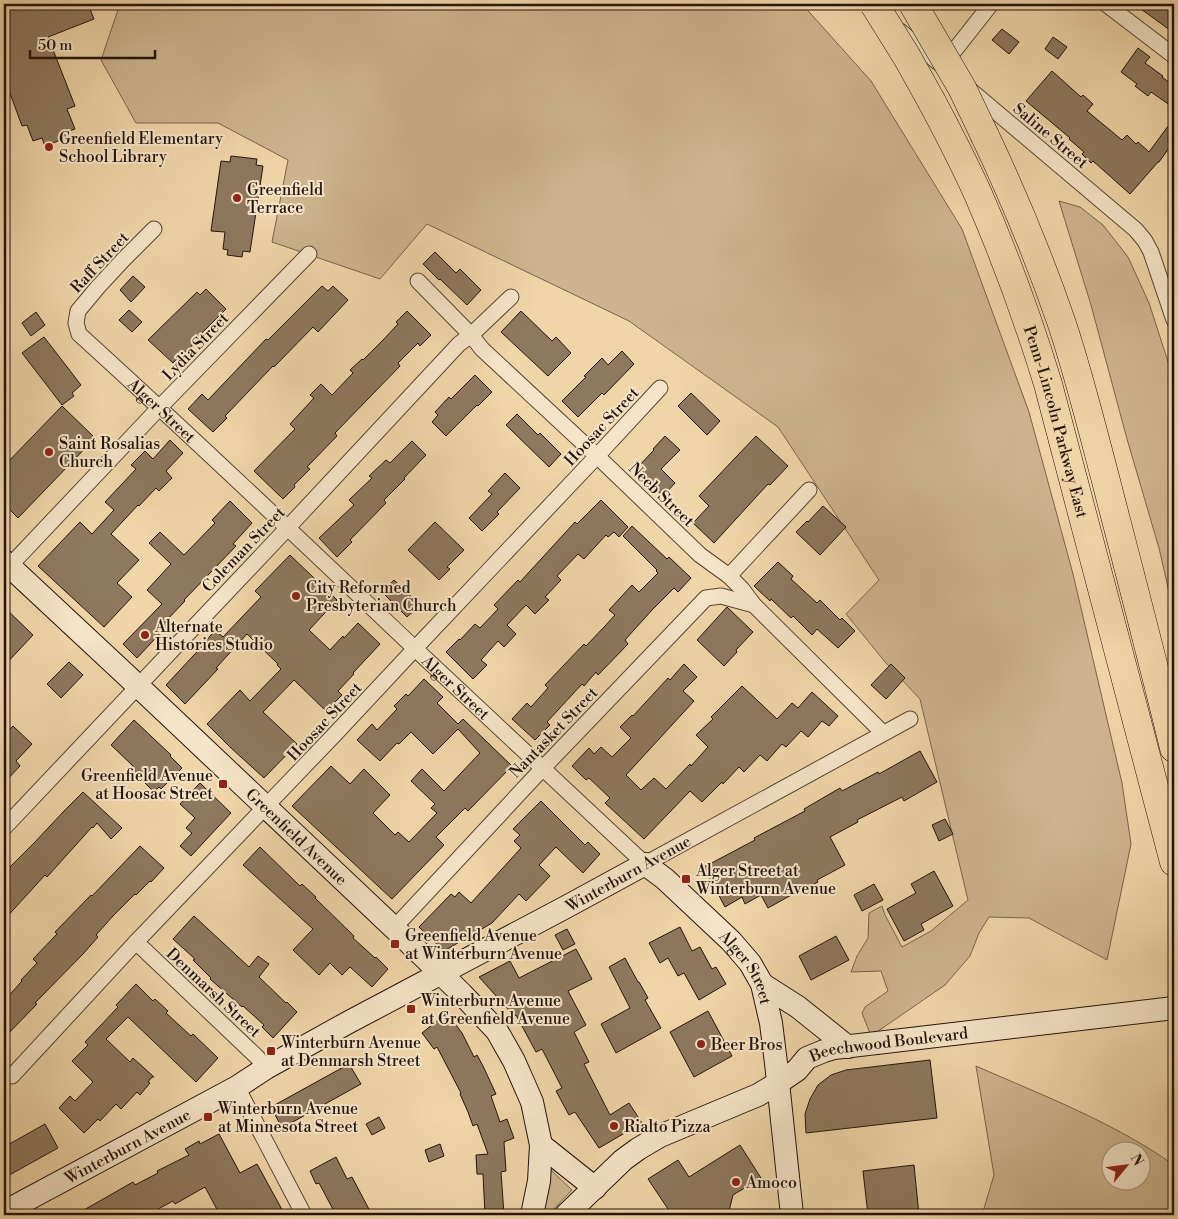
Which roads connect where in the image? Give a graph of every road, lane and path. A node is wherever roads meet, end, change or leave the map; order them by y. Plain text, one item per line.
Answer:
1 (868, 4) edge
2 (874, 4) edge
3 (913, 4) edge
4 (991, 4) edge
5 (1106, 4) edge
6 (1174, 56) edge
7 (942, 66) junction
8 (154, 229) dead end
9 (309, 254) dead end
10 (418, 281) dead end
11 (512, 297) dead end
12 (1174, 320) edge
13 (76, 323) joint
14 (471, 335) junction
15 (660, 388) dead end
16 (160, 407) junction
17 (597, 456) junction
18 (809, 490) dead end
19 (288, 527) junction
20 (6, 567) edge
21 (728, 576) junction
22 (754, 605) junction
23 (1141, 616) junction
24 (415, 648) junction
25 (138, 686) junction
26 (910, 719) dead end
27 (1174, 719) edge
28 (883, 733) junction
29 (1174, 748) edge
30 (543, 768) junction
31 (266, 807) junction
32 (4, 828) edge
33 (1174, 862) edge
34 (645, 864) junction
35 (394, 928) junction
36 (136, 942) junction
37 (440, 973) junction
38 (762, 984) junction
39 (1174, 1008) edge
40 (848, 1047) junction
41 (266, 1068) junction
42 (12, 1076) dead end
43 (778, 1083) junction
44 (237, 1087) junction
45 (540, 1145) junction
46 (595, 1188) junction
47 (4, 1212) edge
48 (6, 1215) edge
49 (304, 1215) edge
50 (532, 1215) edge
51 (566, 1215) edge
52 (792, 1215) edge

1 - 7 street, Saline Street
2 - 33 highway, Penn-Lincoln Parkway East, bridge
3 - 23 highway, Penn-Lincoln Parkway East, bridge
4 - 7 street
5 - 6 street
7 - 12 street, Saline Street
8 - 13 street, Raff Street
9 - 16 street, Lydia Street
10 - 14 street, Neeb Street
11 - 14 street, Coleman Street
13 - 16 street, Alger Street
14 - 17 street, Neeb Street
14 - 19 street, Coleman Street
15 - 17 street, Hoosac Street
16 - 19 street, Alger Street
16 - 20 street, Lydia Street
17 - 21 street, Neeb Street
17 - 24 street, Hoosac Street
18 - 21 street
19 - 24 street, Alger Street
19 - 25 street, Coleman Street
20 - 25 main road, Greenfield Avenue
21 - 22 street, Neeb Street
22 - 28 street, Neeb Street
22 - 30 street, Nantasket Street
23 - 27 highway
23 - 29 highway, Penn-Lincoln Parkway East
24 - 30 street, Alger Street
24 - 31 street, Hoosac Street
25 - 31 main road, Greenfield Avenue
25 - 32 street, Coleman Street
26 - 28 street, Winterburn Avenue
28 - 34 street, Winterburn Avenue
30 - 34 street, Alger Street
30 - 35 street, Nantasket Street
31 - 35 main road, Greenfield Avenue
31 - 36 street, Hoosac Street
34 - 37 main road, Winterburn Avenue
34 - 38 main road, Alger Street
35 - 37 main road, Greenfield Avenue
36 - 41 street, Denmarsh Street
36 - 42 street, Hoosac Street
37 - 41 main road, Winterburn Avenue
37 - 45 main road, Greenfield Avenue
38 - 40 main road
38 - 43 main road, Alger Street
39 - 40 main road, Beechwood Boulevard
40 - 43 main road, Beechwood Boulevard
41 - 44 main road, Winterburn Avenue
43 - 46 main road, Beechwood Boulevard
43 - 52 main road
44 - 47 main road, Winterburn Avenue
44 - 49 street
45 - 46 main road
45 - 50 main road, Greenfield Avenue
46 - 51 main road, Beechwood Boulevard
47 - 48 street

